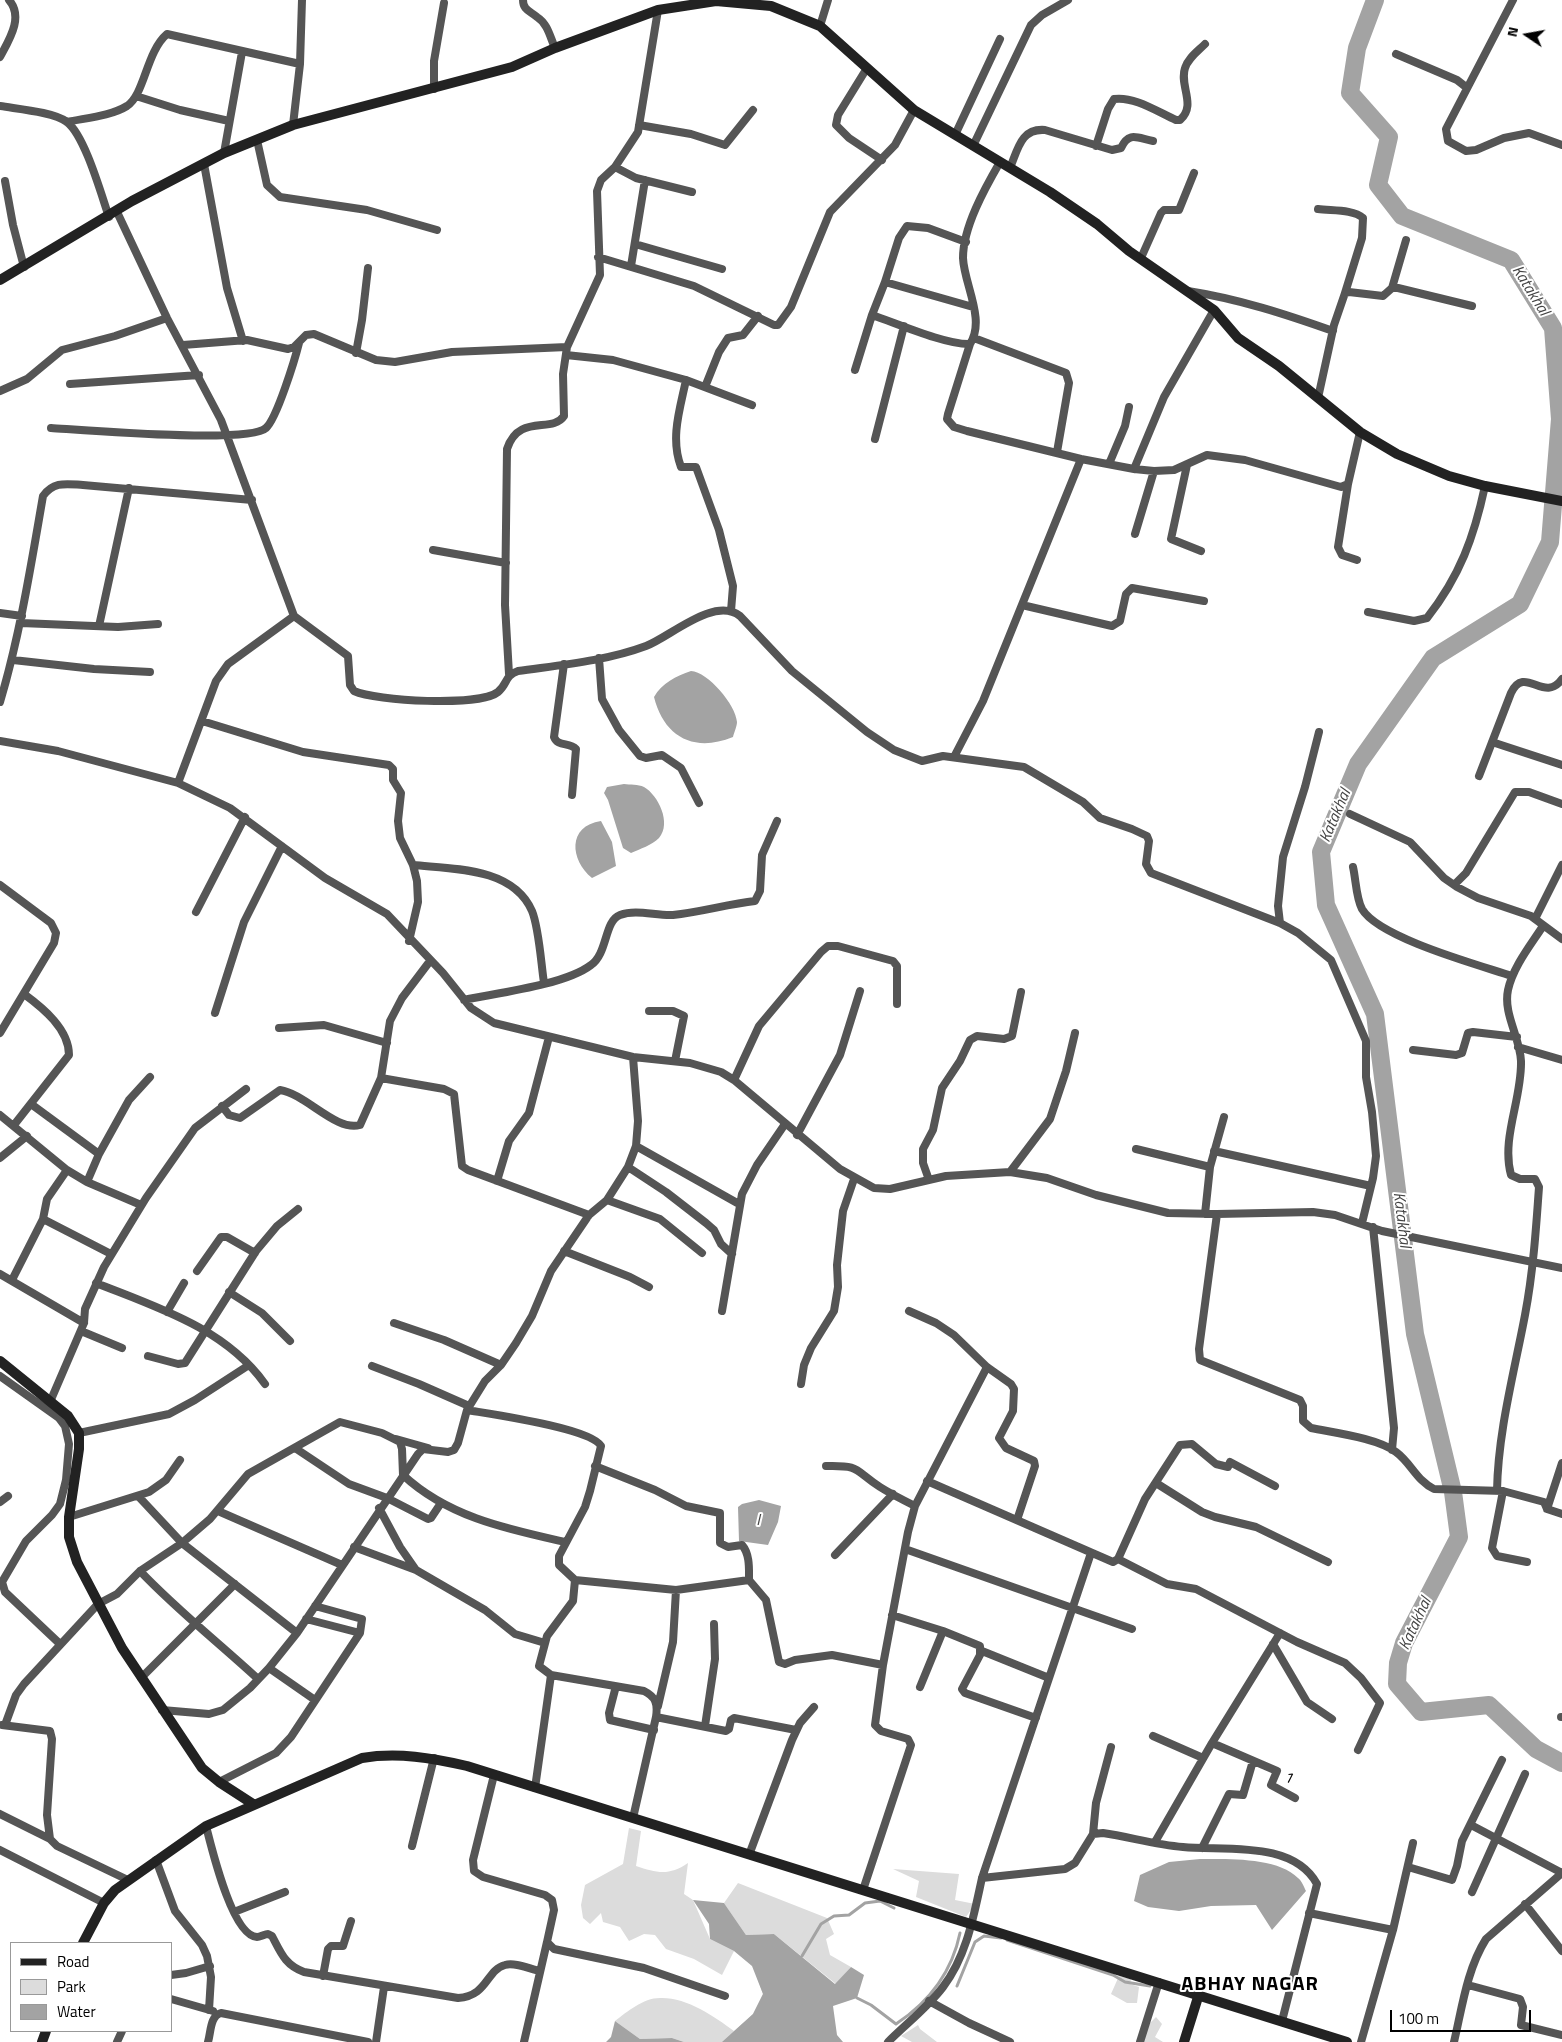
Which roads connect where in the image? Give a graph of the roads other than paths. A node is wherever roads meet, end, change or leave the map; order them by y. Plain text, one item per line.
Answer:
1 (9, 0) edge
2 (302, 0) edge
3 (523, 0) edge
4 (828, 0) edge
5 (1068, 0) edge
6 (1513, 0) edge
7 (741, 1) edge
8 (444, 2) dead end
9 (658, 10) junction
10 (820, 26) junction
11 (1000, 39) dead end
12 (1205, 44) dead end
13 (555, 48) junction
14 (242, 52) junction
15 (1396, 54) dead end
16 (0, 57) edge
17 (300, 64) junction
18 (868, 68) junction
19 (1466, 87) junction
20 (434, 88) junction
21 (136, 96) junction
22 (0, 106) edge
23 (753, 110) dead end
24 (914, 110) junction
25 (229, 121) junction
26 (67, 122) junction
27 (293, 125) junction
28 (639, 125) junction
29 (955, 135) junction
30 (257, 140) junction
31 (1153, 141) dead end
32 (974, 146) junction
33 (1096, 146) junction
34 (1562, 146) edge
35 (224, 154) junction
36 (882, 160) junction
37 (1000, 162) junction
38 (204, 164) junction
39 (615, 167) junction
40 (1010, 168) junction
41 (1194, 173) dead end
42 (5, 180) dead end
43 (645, 180) junction
44 (692, 192) dead end
45 (1318, 209) dead end
46 (113, 214) junction
47 (437, 230) dead end
48 (1406, 240) dead end
49 (966, 242) junction
50 (634, 244) junction
51 (598, 256) junction
52 (1141, 258) junction
53 (630, 266) junction
54 (24, 267) junction
55 (368, 268) dead end
56 (722, 269) dead end
57 (0, 280) edge
58 (885, 282) junction
59 (1392, 288) junction
60 (1188, 291) junction
61 (1345, 293) junction
62 (973, 306) junction
63 (1472, 306) dead end
64 (1214, 310) junction
65 (872, 315) junction
66 (758, 316) junction
67 (167, 318) junction
68 (904, 326) junction
69 (1333, 331) junction
70 (299, 340) junction
71 (243, 341) junction
72 (972, 341) junction
73 (183, 345) junction
74 (567, 351) junction
75 (356, 353) junction
76 (855, 370) dead end
77 (198, 375) junction
78 (686, 380) junction
79 (70, 384) dead end
80 (705, 387) junction
81 (0, 391) edge
82 (1318, 398) junction
83 (752, 405) dead end
84 (1129, 407) dead end
85 (51, 428) dead end
86 (1360, 432) junction
87 (227, 436) junction
88 (876, 439) dead end
89 (1057, 452) junction
90 (1081, 459) junction
91 (1109, 464) junction
92 (1187, 465) junction
93 (1134, 468) junction
94 (1154, 472) junction
95 (1348, 484) junction
96 (1485, 486) junction
97 (129, 488) junction
98 (252, 500) junction
99 (1562, 501) edge
100 (1135, 534) dead end
101 (432, 550) dead end
102 (1201, 551) dead end
103 (1357, 560) dead end
104 (506, 562) junction
105 (1204, 601) dead end
106 (1022, 605) junction
107 (731, 611) junction
108 (1368, 612) dead end
109 (0, 613) edge
110 (294, 616) junction
111 (21, 620) junction
112 (158, 624) dead end
113 (99, 626) junction
114 (599, 658) junction
115 (13, 660) junction
116 (564, 664) junction
117 (150, 672) dead end
118 (509, 674) junction
119 (1562, 679) edge
120 (2, 691) edge
121 (0, 702) edge
122 (202, 721) junction
123 (1319, 732) dead end
124 (0, 741) edge
125 (1492, 742) junction
126 (954, 757) junction
127 (1562, 765) edge
128 (1480, 776) dead end
129 (178, 783) junction
130 (572, 795) dead end
131 (699, 803) dead end
132 (1562, 804) edge
133 (1350, 814) dead end
134 (245, 817) junction
135 (777, 821) dead end
136 (282, 846) junction
137 (413, 865) junction
138 (1562, 866) edge
139 (1354, 867) dead end
140 (0, 885) edge
141 (1454, 885) junction
142 (196, 912) dead end
143 (1535, 919) junction
144 (1280, 923) junction
145 (1542, 926) junction
146 (1562, 939) edge
147 (410, 941) junction
148 (430, 962) junction
149 (1512, 976) junction
150 (544, 983) junction
151 (860, 991) dead end
152 (1021, 992) dead end
153 (24, 994) junction
154 (464, 1000) junction
155 (897, 1004) dead end
156 (648, 1011) dead end
157 (215, 1012) dead end
158 (279, 1028) dead end
159 (0, 1033) edge
160 (1075, 1033) dead end
161 (549, 1036) junction
162 (1516, 1038) junction
163 (386, 1043) junction
164 (1518, 1047) junction
165 (1413, 1050) dead end
166 (633, 1057) junction
167 (1562, 1060) edge
168 (675, 1061) junction
169 (150, 1077) dead end
170 (381, 1078) junction
171 (734, 1080) junction
172 (246, 1089) dead end
173 (31, 1104) junction
174 (222, 1106) junction
175 (0, 1115) edge
176 (1224, 1117) dead end
177 (784, 1124) junction
178 (14, 1125) junction
179 (797, 1135) junction
180 (27, 1136) junction
181 (636, 1146) junction
182 (1136, 1149) dead end
183 (1214, 1151) junction
184 (99, 1154) junction
185 (0, 1158) edge
186 (628, 1167) junction
187 (1210, 1167) junction
188 (67, 1170) junction
189 (1010, 1172) junction
190 (854, 1179) junction
191 (929, 1180) junction
192 (497, 1181) junction
193 (87, 1182) junction
194 (1371, 1186) junction
195 (607, 1200) junction
196 (740, 1204) junction
197 (141, 1205) junction
198 (298, 1209) dead end
199 (1205, 1214) junction
200 (1217, 1214) junction
201 (589, 1216) junction
202 (44, 1220) junction
203 (1362, 1223) junction
204 (1372, 1227) junction
205 (564, 1251) junction
206 (255, 1252) junction
207 (702, 1253) dead end
208 (111, 1254) junction
209 (732, 1254) junction
210 (1533, 1262) junction
211 (1562, 1268) edge
212 (198, 1271) dead end
213 (0, 1274) edge
214 (12, 1280) junction
215 (96, 1283) junction
216 (184, 1283) dead end
217 (649, 1287) dead end
218 (229, 1292) junction
219 (722, 1311) dead end
220 (910, 1311) dead end
221 (167, 1312) junction
222 (84, 1323) junction
223 (394, 1323) dead end
224 (205, 1330) junction
225 (81, 1331) junction
226 (290, 1341) dead end
227 (122, 1348) dead end
228 (148, 1356) dead end
229 (0, 1361) edge
230 (249, 1365) junction
231 (501, 1365) junction
232 (372, 1366) dead end
233 (987, 1367) junction
234 (0, 1376) edge
235 (265, 1384) dead end
236 (801, 1384) dead end
237 (50, 1402) junction
238 (468, 1408) junction
239 (79, 1432) junction
240 (391, 1437) junction
241 (295, 1448) junction
242 (430, 1448) junction
243 (1392, 1450) junction
244 (180, 1460) dead end
245 (1562, 1463) edge
246 (596, 1466) junction
247 (826, 1466) dead end
248 (403, 1475) junction
249 (928, 1481) junction
250 (1156, 1483) junction
251 (1275, 1486) dead end
252 (1500, 1491) junction
253 (893, 1494) junction
254 (8, 1496) dead end
255 (139, 1497) junction
256 (387, 1498) junction
257 (0, 1502) edge
258 (441, 1504) junction
259 (915, 1506) junction
260 (380, 1508) junction
261 (1547, 1509) junction
262 (218, 1511) junction
263 (1562, 1514) edge
264 (69, 1517) junction
265 (1017, 1520) junction
266 (565, 1542) junction
267 (182, 1543) junction
268 (354, 1547) junction
269 (905, 1549) junction
270 (1091, 1553) junction
271 (835, 1555) dead end
272 (1118, 1559) junction
273 (1328, 1562) dead end
274 (1527, 1562) dead end
275 (342, 1565) junction
276 (416, 1570) junction
277 (140, 1571) junction
278 (575, 1580) junction
279 (749, 1580) junction
280 (235, 1584) junction
281 (676, 1590) junction
282 (98, 1604) junction
283 (315, 1606) junction
284 (1072, 1610) junction
285 (892, 1615) junction
286 (306, 1619) junction
287 (198, 1623) junction
288 (714, 1624) dead end
289 (1132, 1629) dead end
290 (943, 1631) junction
291 (296, 1633) junction
292 (360, 1633) junction
293 (1280, 1633) junction
294 (545, 1642) junction
295 (60, 1644) junction
296 (1273, 1644) junction
297 (982, 1651) junction
298 (883, 1665) junction
299 (269, 1668) junction
300 (551, 1675) junction
301 (141, 1678) junction
302 (1049, 1678) junction
303 (258, 1679) junction
304 (616, 1686) junction
305 (920, 1687) dead end
306 (315, 1700) junction
307 (658, 1706) junction
308 (814, 1707) dead end
309 (162, 1710) junction
310 (656, 1717) junction
311 (1036, 1718) junction
312 (1332, 1719) dead end
313 (3, 1725) edge
314 (705, 1726) junction
315 (654, 1730) junction
316 (796, 1730) junction
317 (1154, 1736) dead end
318 (1212, 1743) junction
319 (1111, 1747) dead end
320 (1358, 1750) dead end
321 (434, 1758) junction
322 (1203, 1758) junction
323 (1253, 1760) junction
324 (1502, 1760) dead end
325 (1525, 1774) dead end
326 (494, 1775) junction
327 (219, 1782) junction
328 (535, 1788) junction
329 (1295, 1798) dead end
330 (253, 1804) junction
331 (0, 1814) edge
332 (633, 1818) junction
333 (1471, 1825) junction
334 (206, 1826) junction
335 (1093, 1834) junction
336 (1498, 1838) junction
337 (50, 1839) junction
338 (1154, 1842) junction
339 (1413, 1843) dead end
340 (412, 1846) dead end
341 (1202, 1848) junction
342 (0, 1850) edge
343 (750, 1855) junction
344 (156, 1860) junction
345 (1408, 1867) junction
346 (1562, 1873) edge
347 (982, 1878) junction
348 (128, 1880) junction
349 (863, 1890) junction
350 (286, 1892) dead end
351 (1472, 1892) dead end
352 (104, 1903) junction
353 (1526, 1904) junction
354 (234, 1912) junction
355 (1310, 1913) junction
356 (352, 1921) dead end
357 (971, 1924) junction
358 (1393, 1930) junction
359 (84, 1942) edge
360 (547, 1942) junction
361 (1562, 1951) edge
362 (210, 1966) junction
363 (540, 1971) junction
364 (172, 1975) edge
365 (323, 1976) junction
366 (1159, 1982) junction
367 (1468, 1985) junction
368 (384, 1987) junction
369 (1199, 1994) junction
370 (725, 1996) dead end
371 (172, 1999) edge
372 (929, 2001) junction
373 (209, 2010) junction
374 (221, 2013) junction
375 (1282, 2021) junction
376 (1562, 2035) edge
377 (354, 2041) edge
378 (208, 2042) edge
379 (368, 2042) edge
380 (376, 2042) edge
381 (524, 2042) edge
382 (888, 2042) edge
383 (1010, 2042) edge
384 (1140, 2042) edge
385 (1184, 2042) edge
386 (1347, 2042) edge
387 (1361, 2042) edge
388 (1454, 2042) edge

1 - 16 street
2 - 17 street
3 - 13 street
4 - 10 street
5 - 32 street
6 - 19 street
7 - 9 street
7 - 10 street
8 - 20 street
9 - 13 street
9 - 28 street
10 - 18 street
11 - 29 street
12 - 33 street
13 - 20 street
14 - 17 street
14 - 21 street
14 - 25 street
15 - 19 street
17 - 27 street
18 - 24 street
18 - 36 street
19 - 34 street
20 - 27 street
21 - 25 street
21 - 26 street
22 - 26 street
23 - 28 street
24 - 29 street
24 - 36 street
25 - 35 street
26 - 46 street
27 - 30 street
28 - 39 street
29 - 32 street
30 - 35 street
30 - 47 street
31 - 33 street
32 - 37 street
33 - 40 street
35 - 38 street
36 - 66 street
37 - 40 street
37 - 49 street
38 - 46 street
38 - 71 street
39 - 43 street
39 - 51 street
40 - 52 street
41 - 52 street
42 - 54 street
43 - 44 street
43 - 50 street
45 - 61 street
46 - 54 street
46 - 67 street
48 - 59 street
49 - 58 street
49 - 62 street
50 - 53 street
50 - 56 street
51 - 53 street
51 - 74 street
52 - 60 street
53 - 66 street
54 - 57 street
55 - 75 street
58 - 62 street
58 - 65 street
59 - 61 street
59 - 63 street
60 - 64 street
60 - 69 street
61 - 69 street
62 - 72 street
64 - 82 street
64 - 93 street
65 - 68 street
65 - 76 street
66 - 80 street
67 - 73 street
67 - 81 street
68 - 72 street
68 - 88 street
69 - 82 street
70 - 71 street
70 - 75 street
70 - 87 street
71 - 73 street
72 - 89 street
72 - 89 street
73 - 77 street
74 - 75 street
74 - 78 street
74 - 104 street
77 - 79 street
77 - 87 street
78 - 80 street
78 - 107 street
80 - 83 street
82 - 86 street
84 - 91 street
85 - 87 street
86 - 95 street
86 - 96 street
87 - 98 street
89 - 90 street
90 - 91 street
90 - 106 street
91 - 93 street
92 - 94 street
92 - 95 street
92 - 102 street
93 - 94 street
94 - 100 street
95 - 103 street
96 - 99 street
96 - 108 street
97 - 98 street
97 - 111 street
97 - 113 street
98 - 110 street
101 - 104 street
104 - 118 street
105 - 106 street
106 - 126 street
107 - 114 street
107 - 126 street
109 - 111 street
110 - 118 street
110 - 122 street
111 - 113 street
111 - 115 street
112 - 113 street
114 - 116 street
114 - 131 street
115 - 117 street
115 - 120 street
116 - 118 street
116 - 130 street
119 - 125 street
120 - 121 street
122 - 129 street
122 - 137 street
123 - 144 street
124 - 129 street
125 - 127 street
125 - 128 street
126 - 144 street
129 - 134 street
132 - 141 street
133 - 141 street
134 - 136 street
134 - 142 street
135 - 150 street
136 - 147 street
136 - 157 street
137 - 147 street
137 - 150 street
138 - 143 street
139 - 149 street
140 - 153 street
141 - 143 street
143 - 145 street
144 - 194 street
145 - 146 street
145 - 149 street
147 - 148 street
148 - 154 street
148 - 163 street
149 - 162 street
150 - 154 street
151 - 179 street
152 - 191 street
153 - 159 street
153 - 173 street
154 - 161 street
155 - 171 street
156 - 168 street
158 - 163 street
160 - 189 street
161 - 166 street
161 - 192 street
162 - 164 street
162 - 165 street
163 - 170 street
164 - 167 street
164 - 210 street
166 - 168 street
166 - 181 street
168 - 171 street
169 - 184 street
170 - 174 street
170 - 192 street
171 - 177 street
172 - 174 street
173 - 178 street
173 - 184 street
174 - 197 street
175 - 178 street
176 - 183 street
177 - 179 street
177 - 196 street
178 - 180 street
179 - 190 street
180 - 185 street
180 - 188 street
181 - 186 street
181 - 196 street
182 - 187 street
183 - 187 street
183 - 194 street
184 - 193 street
186 - 195 street
186 - 209 street
187 - 199 street
188 - 193 street
188 - 202 street
189 - 191 street
189 - 199 street
190 - 191 street
190 - 236 street
192 - 201 street
193 - 197 street
194 - 203 street
195 - 201 street
195 - 207 street
196 - 209 street
197 - 208 street
198 - 206 street
199 - 200 street
200 - 203 street
200 - 243 street
201 - 205 street
202 - 208 street
202 - 214 street
203 - 204 street
204 - 210 street
204 - 243 street
205 - 217 street
205 - 231 street
206 - 212 street
206 - 218 street
208 - 215 street
209 - 219 street
210 - 211 street
210 - 252 street
213 - 214 street
214 - 222 street
215 - 221 street
215 - 222 street
216 - 221 street
218 - 224 street
218 - 226 street
220 - 233 street
221 - 224 street
222 - 225 street
223 - 231 street
224 - 228 street
224 - 230 street
225 - 227 street
225 - 237 street
229 - 237 street
230 - 235 street
230 - 239 street
231 - 238 street
232 - 238 street
233 - 249 street
233 - 265 street
234 - 295 street
237 - 239 street
238 - 242 street
238 - 246 street
239 - 264 street
240 - 241 street
240 - 242 street
240 - 248 street
241 - 256 street
241 - 262 street
242 - 248 street
243 - 252 street
244 - 255 street
245 - 261 street
246 - 266 street
246 - 279 street
247 - 253 street
248 - 256 street
248 - 258 street
249 - 259 street
249 - 265 street
250 - 251 street
250 - 272 street
250 - 273 street
252 - 261 street
252 - 274 street
253 - 259 street
253 - 271 street
254 - 257 street
255 - 264 street
255 - 267 street
256 - 258 street
256 - 260 street
258 - 266 street
259 - 269 street
260 - 268 street
260 - 276 street
261 - 263 street
262 - 267 street
262 - 275 street
264 - 282 street
265 - 270 street
266 - 278 street
267 - 277 street
267 - 280 street
268 - 275 street
268 - 276 street
269 - 284 street
269 - 285 street
270 - 272 street
270 - 284 street
272 - 293 street
275 - 283 street
276 - 294 street
277 - 282 street
277 - 287 street
278 - 281 street
278 - 294 street
279 - 281 street
279 - 298 street
280 - 287 street
280 - 291 street
281 - 307 street
282 - 295 street
282 - 301 street
283 - 286 street
283 - 292 street
284 - 289 street
284 - 302 street
285 - 290 street
285 - 298 street
286 - 291 street
286 - 292 street
287 - 301 street
287 - 303 street
288 - 314 street
290 - 297 street
290 - 305 street
291 - 299 street
292 - 306 street
293 - 296 street
293 - 320 street
294 - 300 street
295 - 313 street
296 - 312 street
296 - 318 street
297 - 302 street
297 - 311 street
298 - 349 street
299 - 303 street
299 - 306 street
300 - 304 street
300 - 328 street
301 - 309 street
302 - 311 street
303 - 309 street
304 - 307 street
304 - 315 street
306 - 327 street
307 - 310 street
308 - 316 street
309 - 327 street
310 - 314 street
310 - 315 street
311 - 347 street
313 - 337 street
314 - 316 street
315 - 332 street
316 - 343 street
317 - 322 street
318 - 322 street
318 - 323 street
319 - 335 street
321 - 326 street
321 - 330 street
321 - 340 street
322 - 338 street
323 - 329 street, 1
323 - 341 street
324 - 333 street
325 - 336 street
326 - 328 street
326 - 360 street
327 - 330 street
328 - 332 street
330 - 334 street
331 - 337 street
332 - 343 street
333 - 336 street
333 - 345 street
334 - 344 street
334 - 354 street
335 - 338 street
335 - 347 street
336 - 346 street
336 - 351 street
337 - 348 street
338 - 341 street
339 - 345 street
341 - 355 street
342 - 352 street
343 - 349 street
344 - 348 street
344 - 362 street
345 - 358 street
346 - 353 street
347 - 357 street
348 - 352 street
349 - 357 street
350 - 354 street
352 - 359 street
353 - 361 street
353 - 367 street
354 - 365 street
355 - 358 street
355 - 375 street
356 - 365 street
357 - 366 street
357 - 372 street
358 - 387 street
360 - 363 street
360 - 370 street
362 - 364 street
362 - 373 street
363 - 368 street
363 - 381 street
365 - 368 street
366 - 369 street
366 - 384 street
367 - 376 street
367 - 388 street
368 - 380 street
369 - 375 street
369 - 385 street
371 - 373 street
372 - 382 street
372 - 383 street
373 - 374 street
374 - 377 street
374 - 378 street
375 - 386 street
377 - 379 street

